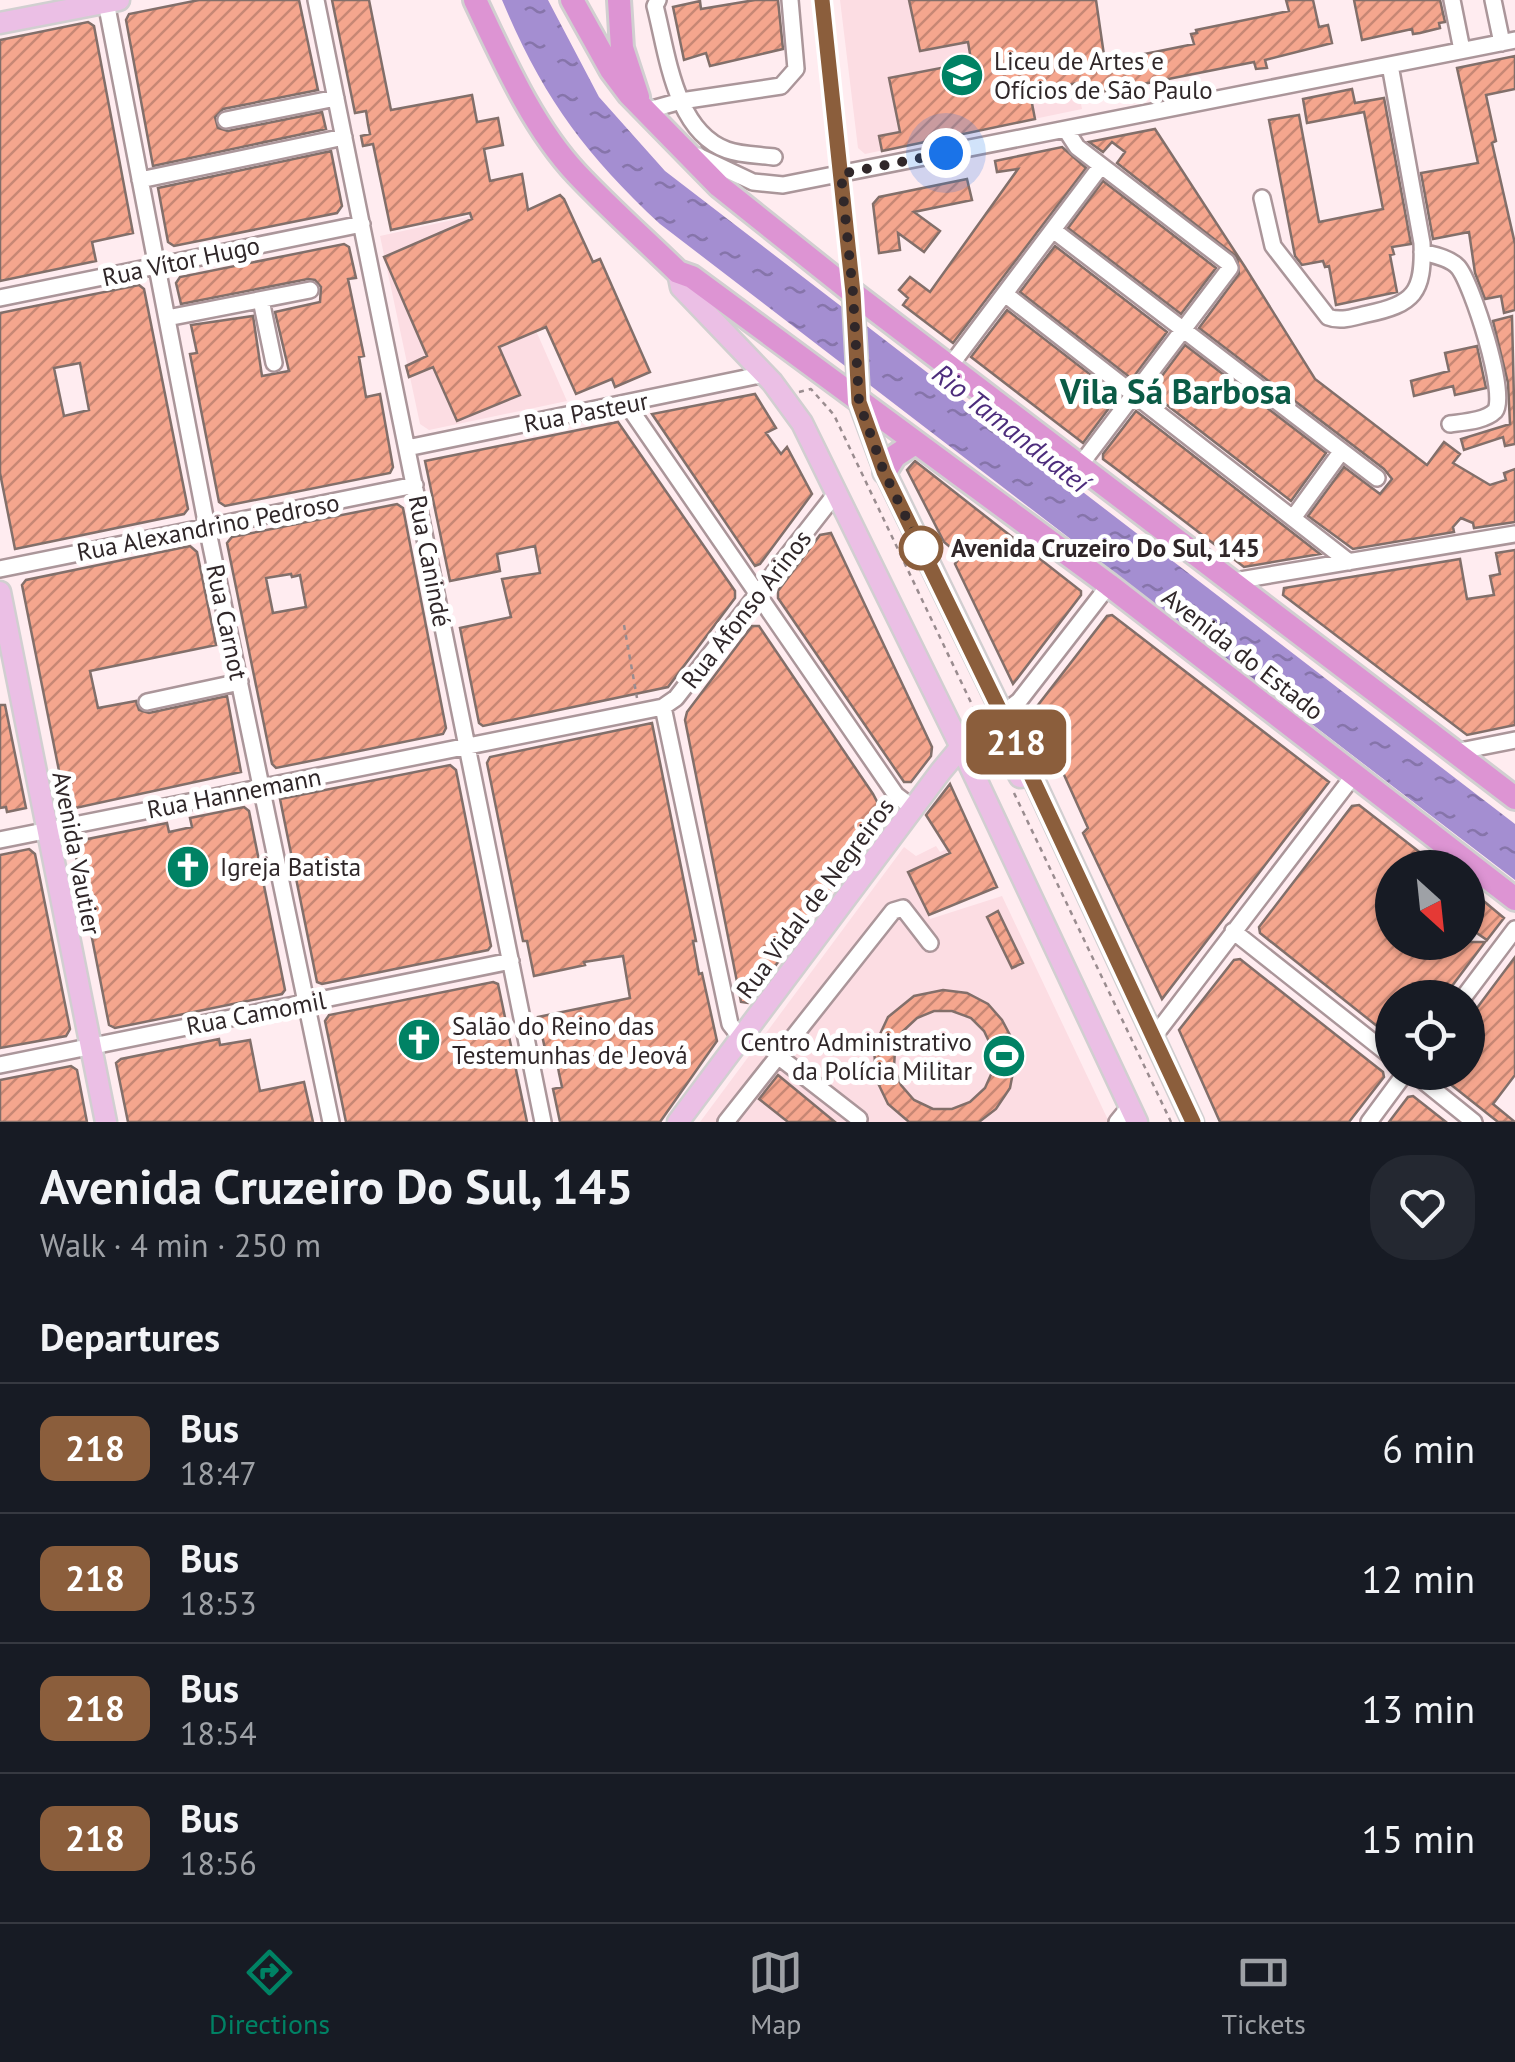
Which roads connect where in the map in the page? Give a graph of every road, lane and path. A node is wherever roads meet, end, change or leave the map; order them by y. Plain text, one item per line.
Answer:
1 (316, 0) edge
2 (476, 0) edge
3 (572, 0) edge
4 (619, 0) edge
5 (658, 0) edge
6 (790, 0) edge
7 (822, 0) edge
8 (1452, 0) edge
9 (1493, 0) edge
10 (112, 1) edge
11 (0, 23) edge
12 (1508, 42) edge
13 (1462, 50) junction
14 (1390, 65) junction
15 (336, 98) junction
16 (681, 102) junction
17 (642, 108) junction
18 (226, 120) dead end
19 (1066, 130) junction
20 (344, 137) junction
21 (673, 142) junction
22 (774, 157) dead end
23 (1101, 166) junction
24 (841, 174) junction
25 (140, 180) junction
26 (1262, 198) dead end
27 (362, 224) junction
28 (1053, 230) junction
29 (1422, 252) junction
30 (156, 266) junction
31 (678, 272) junction
32 (310, 290) dead end
33 (853, 293) junction
34 (1006, 294) junction
35 (0, 298) edge
36 (260, 300) junction
37 (167, 318) junction
38 (1183, 330) junction
39 (274, 363) dead end
40 (950, 366) junction
41 (766, 374) junction
42 (858, 390) junction
43 (1134, 394) junction
44 (626, 404) junction
45 (1450, 424) dead end
46 (915, 442) junction
47 (407, 448) junction
48 (1341, 452) junction
49 (1081, 464) junction
50 (884, 472) junction
51 (1377, 478) dead end
52 (415, 486) junction
53 (837, 492) junction
54 (1293, 518) junction
55 (207, 527) junction
56 (1515, 534) edge
57 (1350, 562) junction
58 (0, 569) edge
59 (1234, 582) junction
60 (1109, 586) junction
61 (0, 592) edge
62 (758, 594) junction
63 (624, 626) dead end
64 (240, 682) junction
65 (638, 698) dead end
66 (147, 702) dead end
67 (662, 707) junction
68 (1002, 714) junction
69 (1515, 740) edge
70 (468, 746) junction
71 (961, 747) junction
72 (1456, 752) junction
73 (1354, 775) junction
74 (975, 777) junction
75 (262, 788) junction
76 (1515, 798) edge
77 (913, 808) junction
78 (47, 831) junction
79 (0, 840) edge
80 (1066, 848) junction
81 (1515, 899) edge
82 (1515, 929) edge
83 (1233, 931) junction
84 (930, 944) dead end
85 (511, 961) junction
86 (1477, 980) edge
87 (306, 1003) junction
88 (740, 1038) junction
89 (1152, 1038) junction
90 (1375, 1044) edge
91 (91, 1046) junction
92 (778, 1056) junction
93 (0, 1065) edge
94 (1395, 1090) edge
95 (1432, 1090) edge
96 (1128, 1117) edge
97 (859, 1119) dead end
98 (106, 1122) edge
99 (331, 1122) edge
100 (544, 1122) edge
101 (678, 1122) edge
102 (726, 1122) edge
103 (1192, 1122) edge
104 (1369, 1122) edge
105 (1474, 1122) edge

1 - 15 street, Rua Canindé
2 - 31 highway, Avenida do Estado
3 - 17 highway, Avenida do Estado
4 - 17 highway
5 - 16 street
6 - 16 street
7 - 24 street
8 - 13 street
9 - 12 street
10 - 11 main road
10 - 25 street, Rua Carnot
12 - 13 street
13 - 14 street
14 - 19 street
14 - 29 street
15 - 18 street
15 - 20 street, Rua Canindé
16 - 17 street
16 - 22 street
17 - 21 highway, Avenida do Estado
19 - 23 street
19 - 24 street
20 - 25 street
20 - 27 street, Rua Canindé
21 - 24 street
21 - 33 highway, Avenida do Estado
23 - 28 street
23 - 38 street
24 - 33 street
25 - 30 street, Rua Carnot
26 - 29 street
27 - 30 street, Rua Vítor Hugo
27 - 47 street, Rua Canindé
28 - 34 street
28 - 38 street
29 - 45 street
30 - 35 street, Rua Vítor Hugo
30 - 37 street, Rua Carnot
31 - 41 main road
31 - 42 highway, Avenida do Estado
32 - 36 street
33 - 40 highway, Avenida do Estado
33 - 42 main road
34 - 40 street
34 - 43 street
36 - 37 street
36 - 39 street
37 - 55 street, Rua Carnot
38 - 43 street
38 - 48 street
40 - 49 highway, Avenida do Estado
41 - 44 street, Rua Pasteur
41 - 53 main road
42 - 46 highway, Avenida do Estado
42 - 50 main road
43 - 49 street
43 - 54 street
44 - 47 street, Rua Pasteur
44 - 62 street
46 - 50 highway
46 - 60 highway, Avenida do Estado
47 - 52 street, Rua Canindé
48 - 51 street
48 - 54 street
49 - 59 highway, Avenida do Estado
50 - 68 main road
52 - 55 street, Rua Alexandrino Pedroso
52 - 70 street, Rua Canindé
53 - 62 street, Rua Afonso Arinos
53 - 71 main road
54 - 57 street
55 - 58 street, Rua Alexandrino Pedroso
55 - 64 street, Rua Carnot
56 - 57 street
57 - 59 street
59 - 72 highway, Avenida do Estado
60 - 68 street
60 - 73 highway, Avenida do Estado
61 - 78 main road, Avenida Vautier
62 - 67 street, Rua Afonso Arinos
62 - 77 street
63 - 65 path
64 - 66 street
64 - 75 street, Rua Carnot
67 - 70 street, Rua Afonso Arinos
67 - 88 street
68 - 71 main road, Rua Vidal de Negreiros
68 - 80 main road
69 - 72 street
70 - 75 street, Rua Hannemann
70 - 85 street, Rua Canindé
71 - 74 main road
71 - 77 main road, Rua Vidal de Negreiros
72 - 76 highway, Avenida do Estado
73 - 81 highway, Avenida do Estado
73 - 83 street
74 - 80 main road
74 - 96 main road
75 - 78 street, Rua Hannemann
75 - 87 street, Rua Carnot
77 - 88 main road, Rua Vidal de Negreiros
78 - 79 street, Rua Hannemann
78 - 91 main road, Avenida Vautier
80 - 89 main road
82 - 86 street
83 - 89 street
83 - 90 street
84 - 92 street
85 - 87 street, Rua Camomil
85 - 100 street, Rua Canindé
87 - 91 street, Rua Camomil
87 - 99 street, Rua Carnot
88 - 101 main road, Rua Vidal de Negreiros
89 - 103 main road
91 - 93 street, Rua Camomil
91 - 98 main road, Avenida Vautier
92 - 97 street
92 - 102 street
94 - 104 street
95 - 105 street

